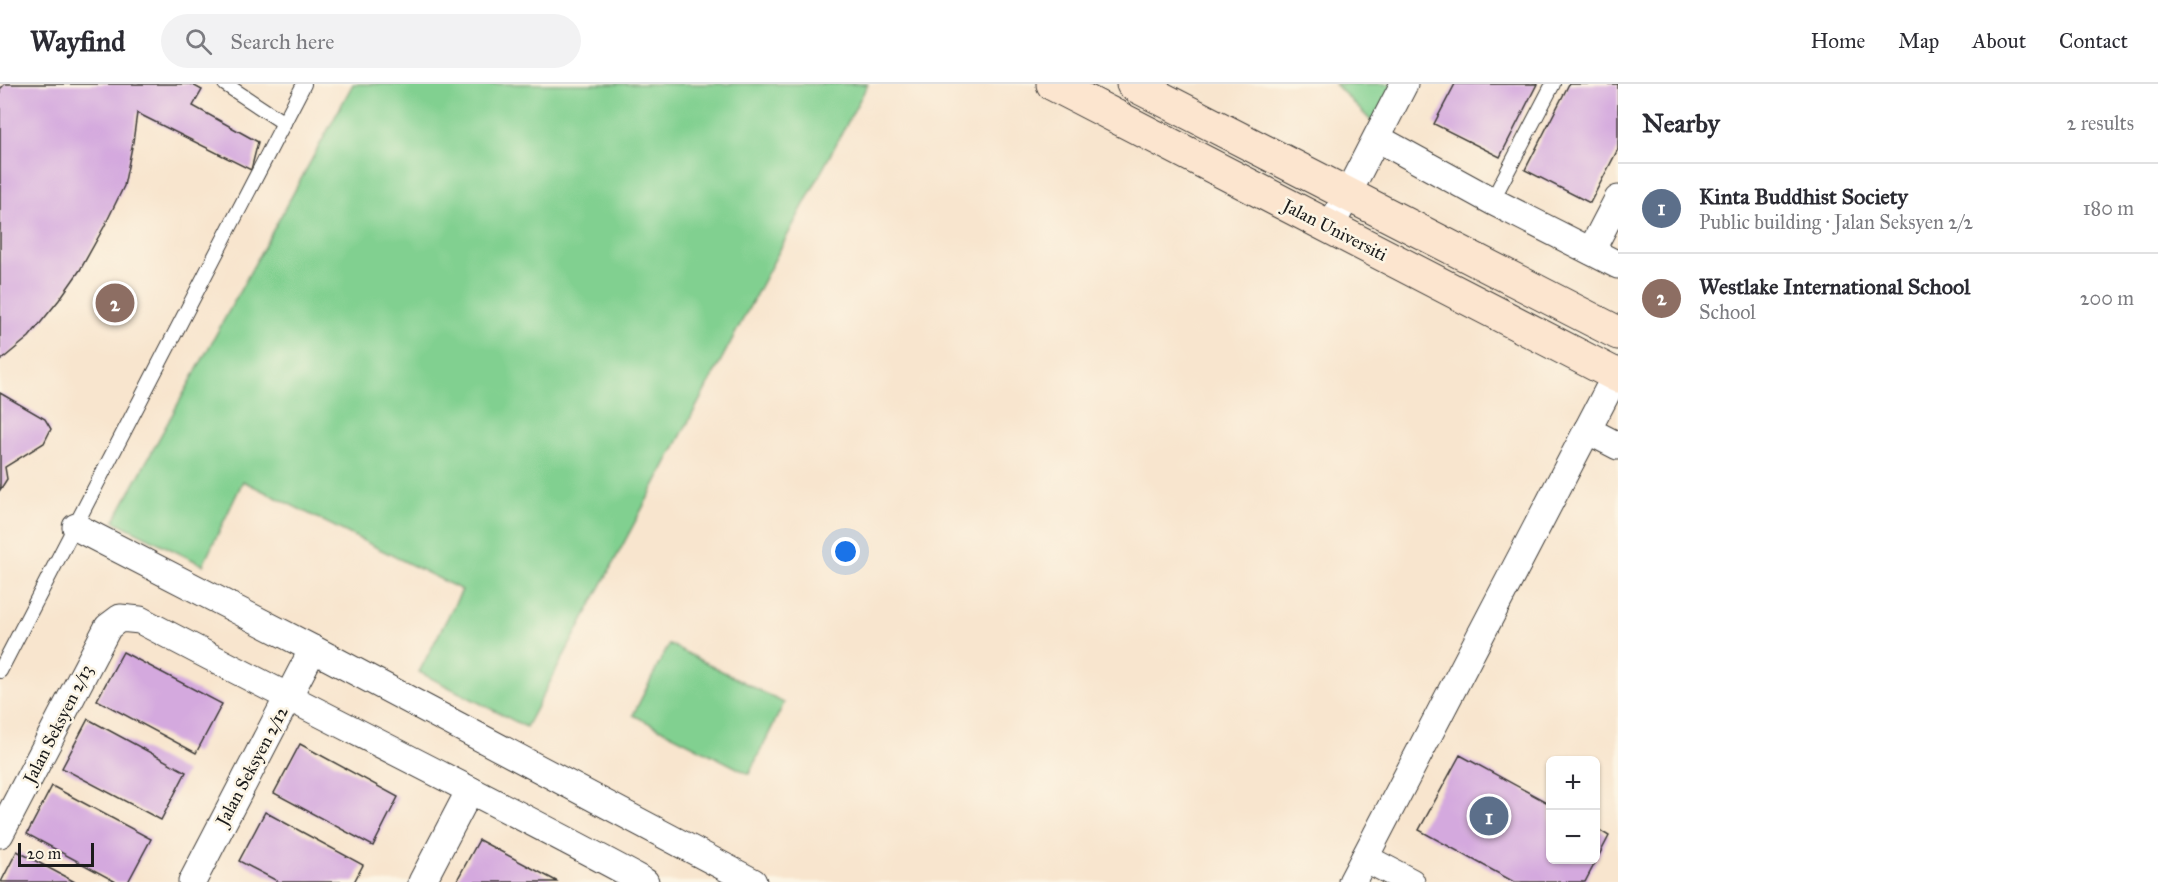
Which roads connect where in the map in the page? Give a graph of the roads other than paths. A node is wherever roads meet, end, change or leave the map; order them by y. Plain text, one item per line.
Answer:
1 (225, 84) edge
2 (304, 84) edge
3 (1053, 84) edge
4 (1133, 84) edge
5 (1404, 84) edge
6 (1553, 84) edge
7 (284, 123) junction
8 (1377, 138) junction
9 (1347, 195) junction
10 (1618, 199) edge
11 (1492, 201) junction
12 (1330, 228) junction
13 (1591, 251) junction
14 (1618, 265) edge
15 (1618, 333) edge
16 (1617, 374) edge
17 (1587, 430) junction
18 (1618, 446) edge
19 (76, 527) junction
20 (313, 649) junction
21 (0, 671) edge
22 (287, 698) junction
23 (470, 790) junction
24 (0, 834) edge
25 (1365, 858) junction
26 (192, 882) edge
27 (422, 882) edge
28 (643, 882) edge
29 (753, 882) edge
30 (1352, 882) edge
31 (1411, 882) edge

1 - 7 lane
2 - 7 lane
3 - 12 street, Jalan Universiti
4 - 9 street, Jalan Universiti
5 - 8 street
6 - 11 lane
7 - 19 lane
8 - 9 street
8 - 11 street
9 - 12 street
9 - 15 street, Jalan Universiti
10 - 13 street
11 - 13 street
12 - 16 street, Jalan Universiti
13 - 14 street
16 - 17 street
17 - 18 street
17 - 25 street
19 - 20 street
19 - 21 lane
20 - 22 street, Jalan Seksyen 2/12
20 - 29 street
22 - 23 street
22 - 24 street, Jalan Seksyen 2/13
22 - 26 street, Jalan Seksyen 2/12
23 - 27 street
23 - 28 street
25 - 30 street
25 - 31 street

